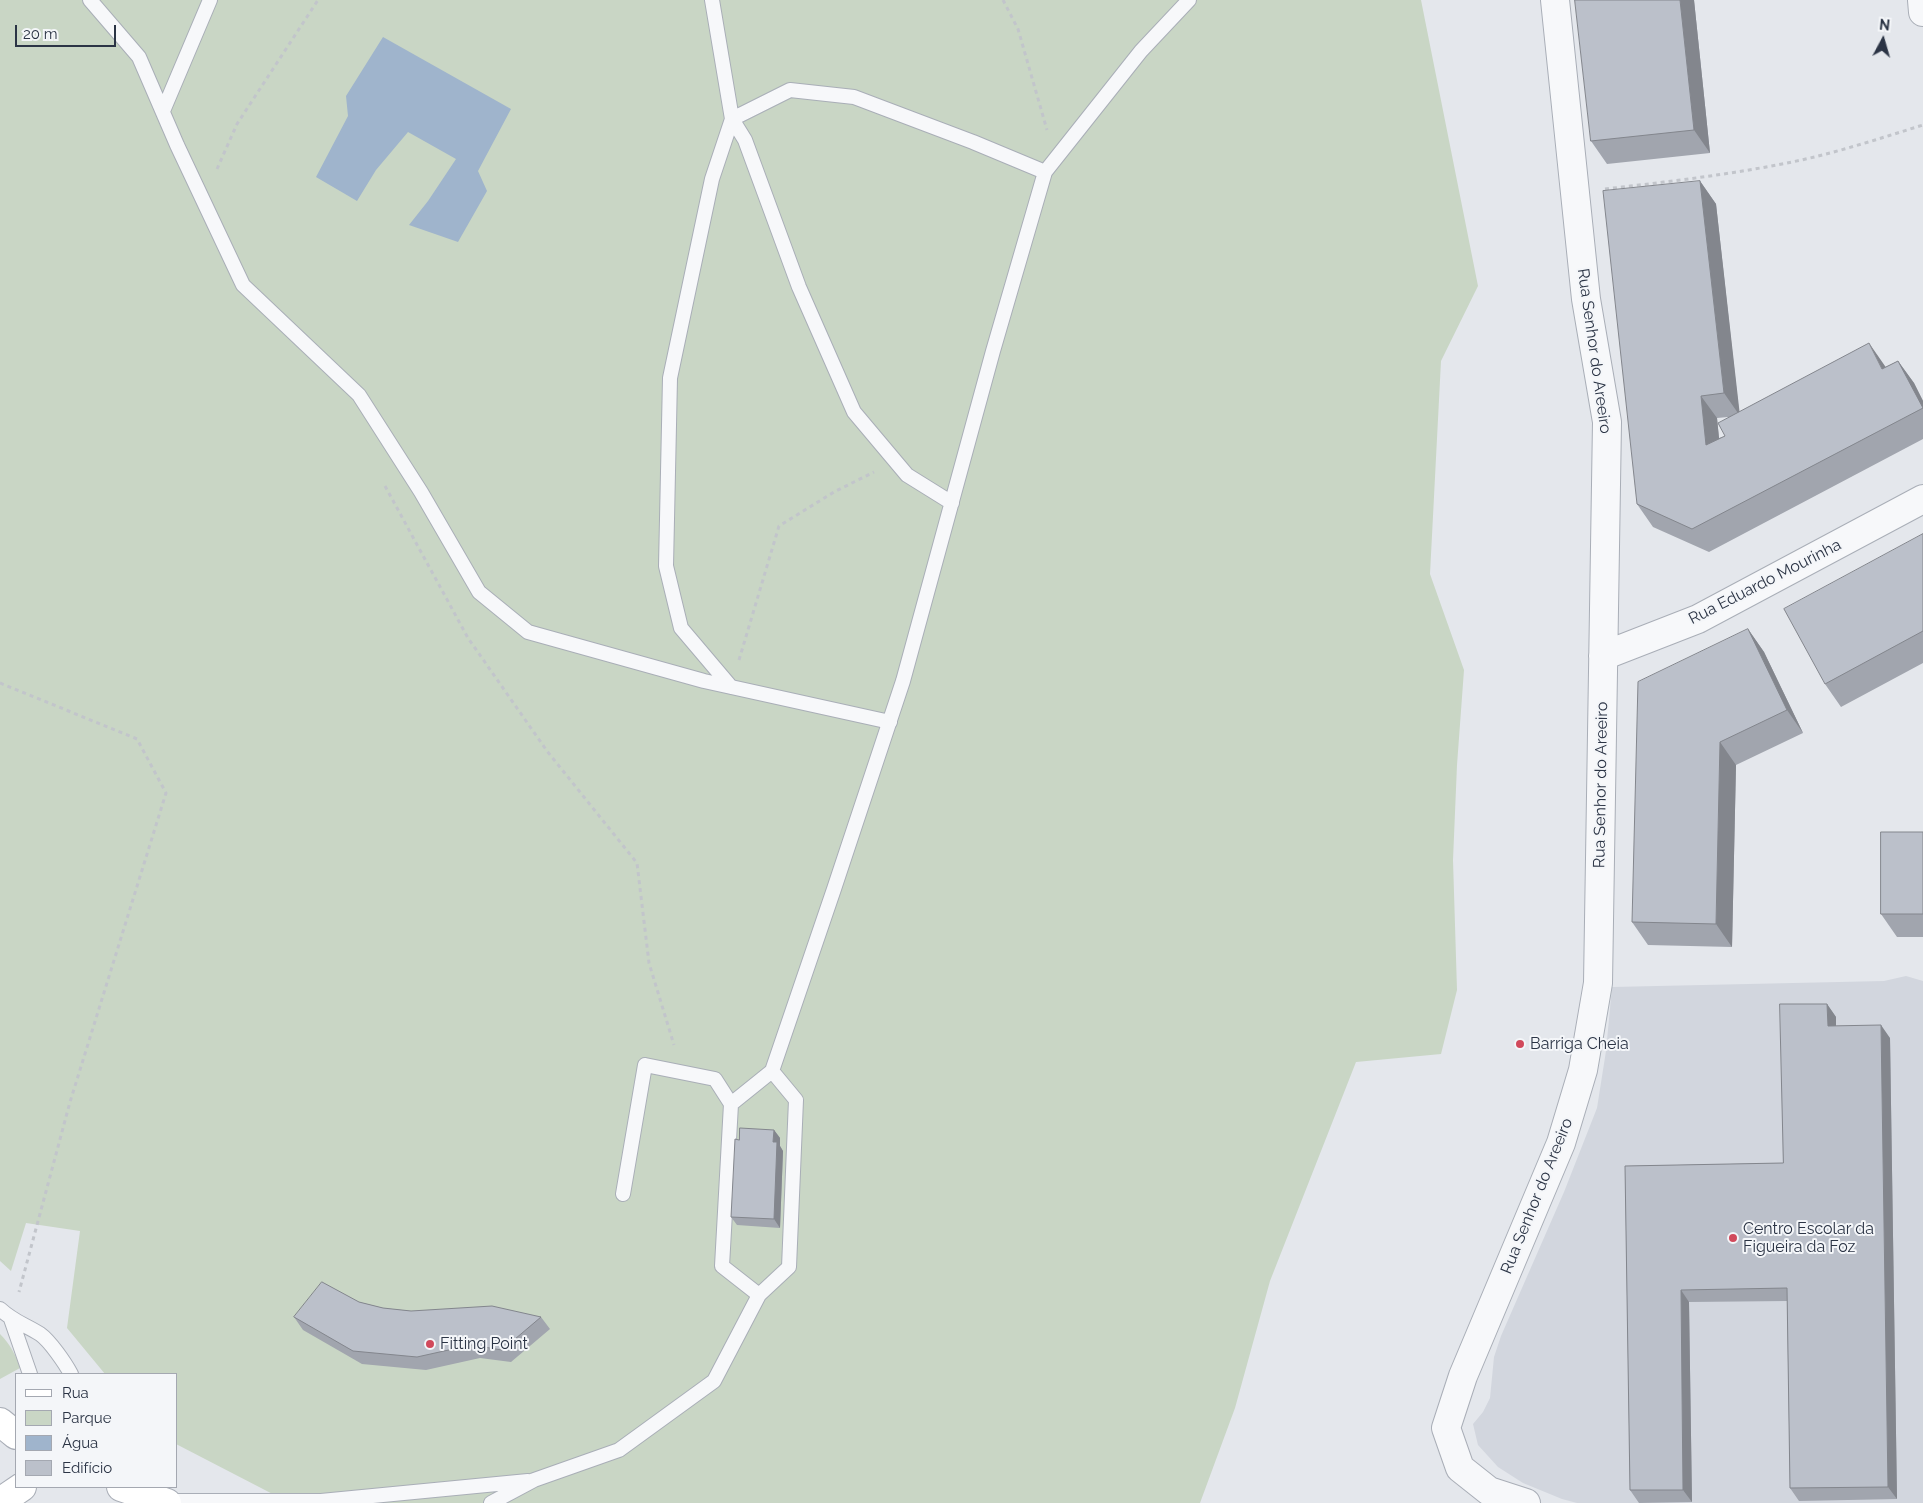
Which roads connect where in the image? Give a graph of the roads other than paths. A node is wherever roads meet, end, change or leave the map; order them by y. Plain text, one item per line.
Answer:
1 (90, 0) edge
2 (210, 0) edge
3 (712, 0) edge
4 (1189, 0) edge
5 (1554, 0) edge
6 (1922, 0) edge
7 (1923, 12) edge
8 (163, 111) junction
9 (732, 119) junction
10 (1045, 172) junction
11 (1923, 499) edge
12 (952, 503) junction
13 (1603, 656) junction
14 (731, 687) junction
15 (890, 722) junction
16 (772, 1071) junction
17 (731, 1104) junction
18 (623, 1194) dead end
19 (759, 1295) junction
20 (0, 1309) edge
21 (11, 1320) junction
22 (30, 1373) edge
23 (70, 1373) edge
24 (0, 1422) edge
25 (15, 1434) edge
26 (534, 1480) junction
27 (21, 1488) edge
28 (130, 1488) edge
29 (0, 1502) edge
30 (166, 1502) edge
31 (491, 1503) edge
32 (1526, 1503) edge

1 - 8 lane
2 - 8 lane
3 - 9 lane
4 - 10 lane
5 - 13 street, Rua Senhor do Areeiro
6 - 7 street
8 - 14 lane
9 - 10 lane
9 - 12 lane
9 - 14 lane
10 - 12 lane
11 - 13 street, Rua Eduardo Mourinha
12 - 15 lane
13 - 32 street, Rua Senhor do Areeiro
14 - 15 lane
15 - 16 lane
16 - 17 lane
16 - 19 lane
17 - 18 lane
17 - 19 lane
19 - 26 lane
20 - 21 lane
21 - 22 lane
21 - 23 lane
24 - 25 main road
26 - 30 lane
26 - 31 lane
27 - 29 main road
28 - 30 main road

